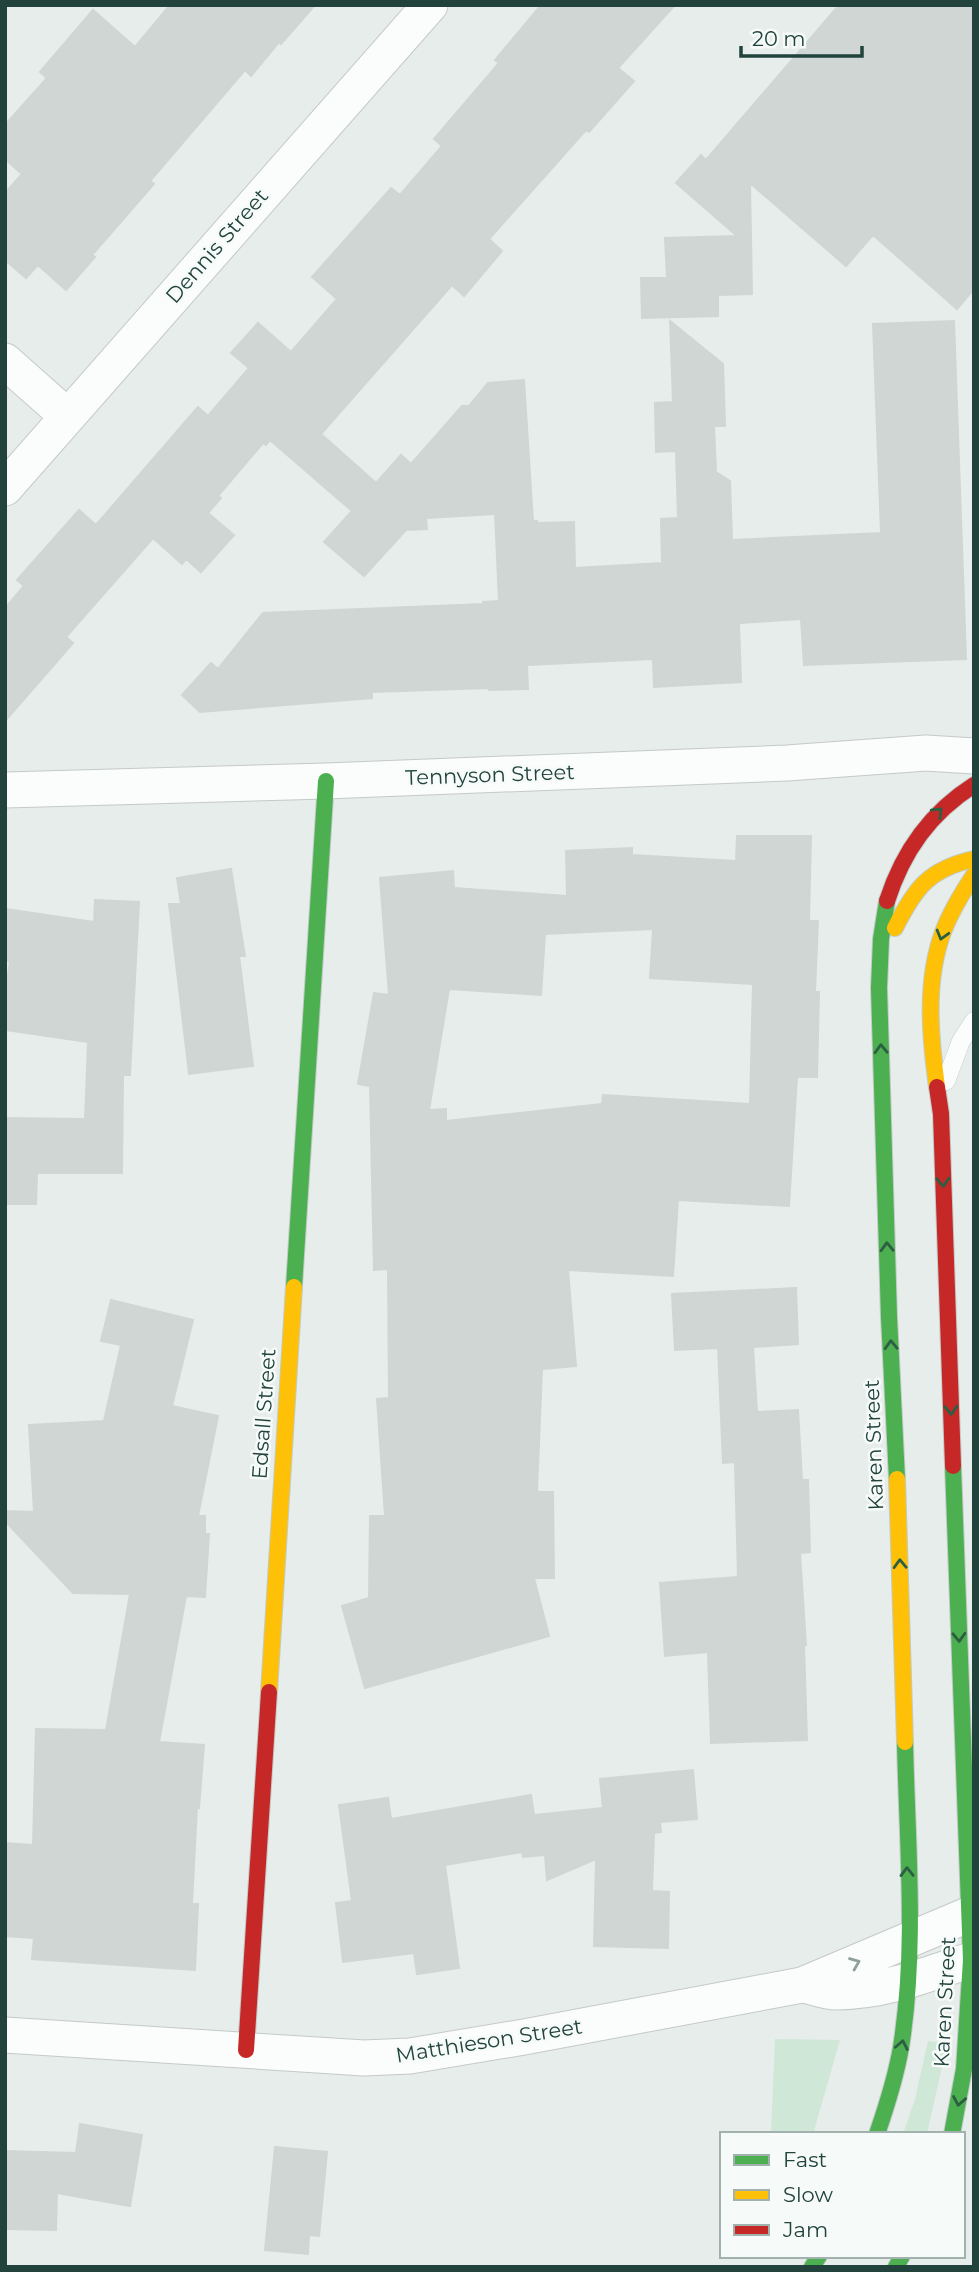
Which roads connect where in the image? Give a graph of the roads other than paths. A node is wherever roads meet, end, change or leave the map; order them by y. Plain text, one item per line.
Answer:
1 (430, 5) edge
2 (5, 361) edge
3 (67, 416) junction
4 (5, 488) edge
5 (974, 756) edge
6 (326, 781) junction
7 (974, 785) edge
8 (5, 790) edge
9 (974, 859) edge
10 (974, 875) edge
11 (879, 965) junction
12 (974, 1021) edge
13 (941, 1114) junction
14 (972, 1914) edge
15 (909, 1940) junction
16 (972, 1960) edge
17 (908, 1980) junction
18 (802, 1985) junction
19 (5, 2035) edge
20 (246, 2050) junction
21 (878, 2132) edge
22 (952, 2132) edge

1 - 3 street, Dennis Street
2 - 3 street
3 - 4 street, Dennis Street
5 - 6 street, Tennyson Street
6 - 8 street, Tennyson Street
6 - 20 street, Edsall Street
11 -> 7 street, Karen Street
9 - 11 street
10 -> 13 street, Karen Street
15 -> 11 street, Karen Street
12 - 13 lane
13 -> 14 street, Karen Street
14 - 15 street, Matthieson Street
14 - 16 street, Karen Street
15 - 17 street, Karen Street
18 -> 15 street, Matthieson Street
16 - 17 street, Matthieson Street
16 -> 22 street, Karen Street
17 - 18 street, Matthieson Street
21 -> 17 street, Karen Street
18 - 20 street, Matthieson Street
19 - 20 street, Matthieson Street

